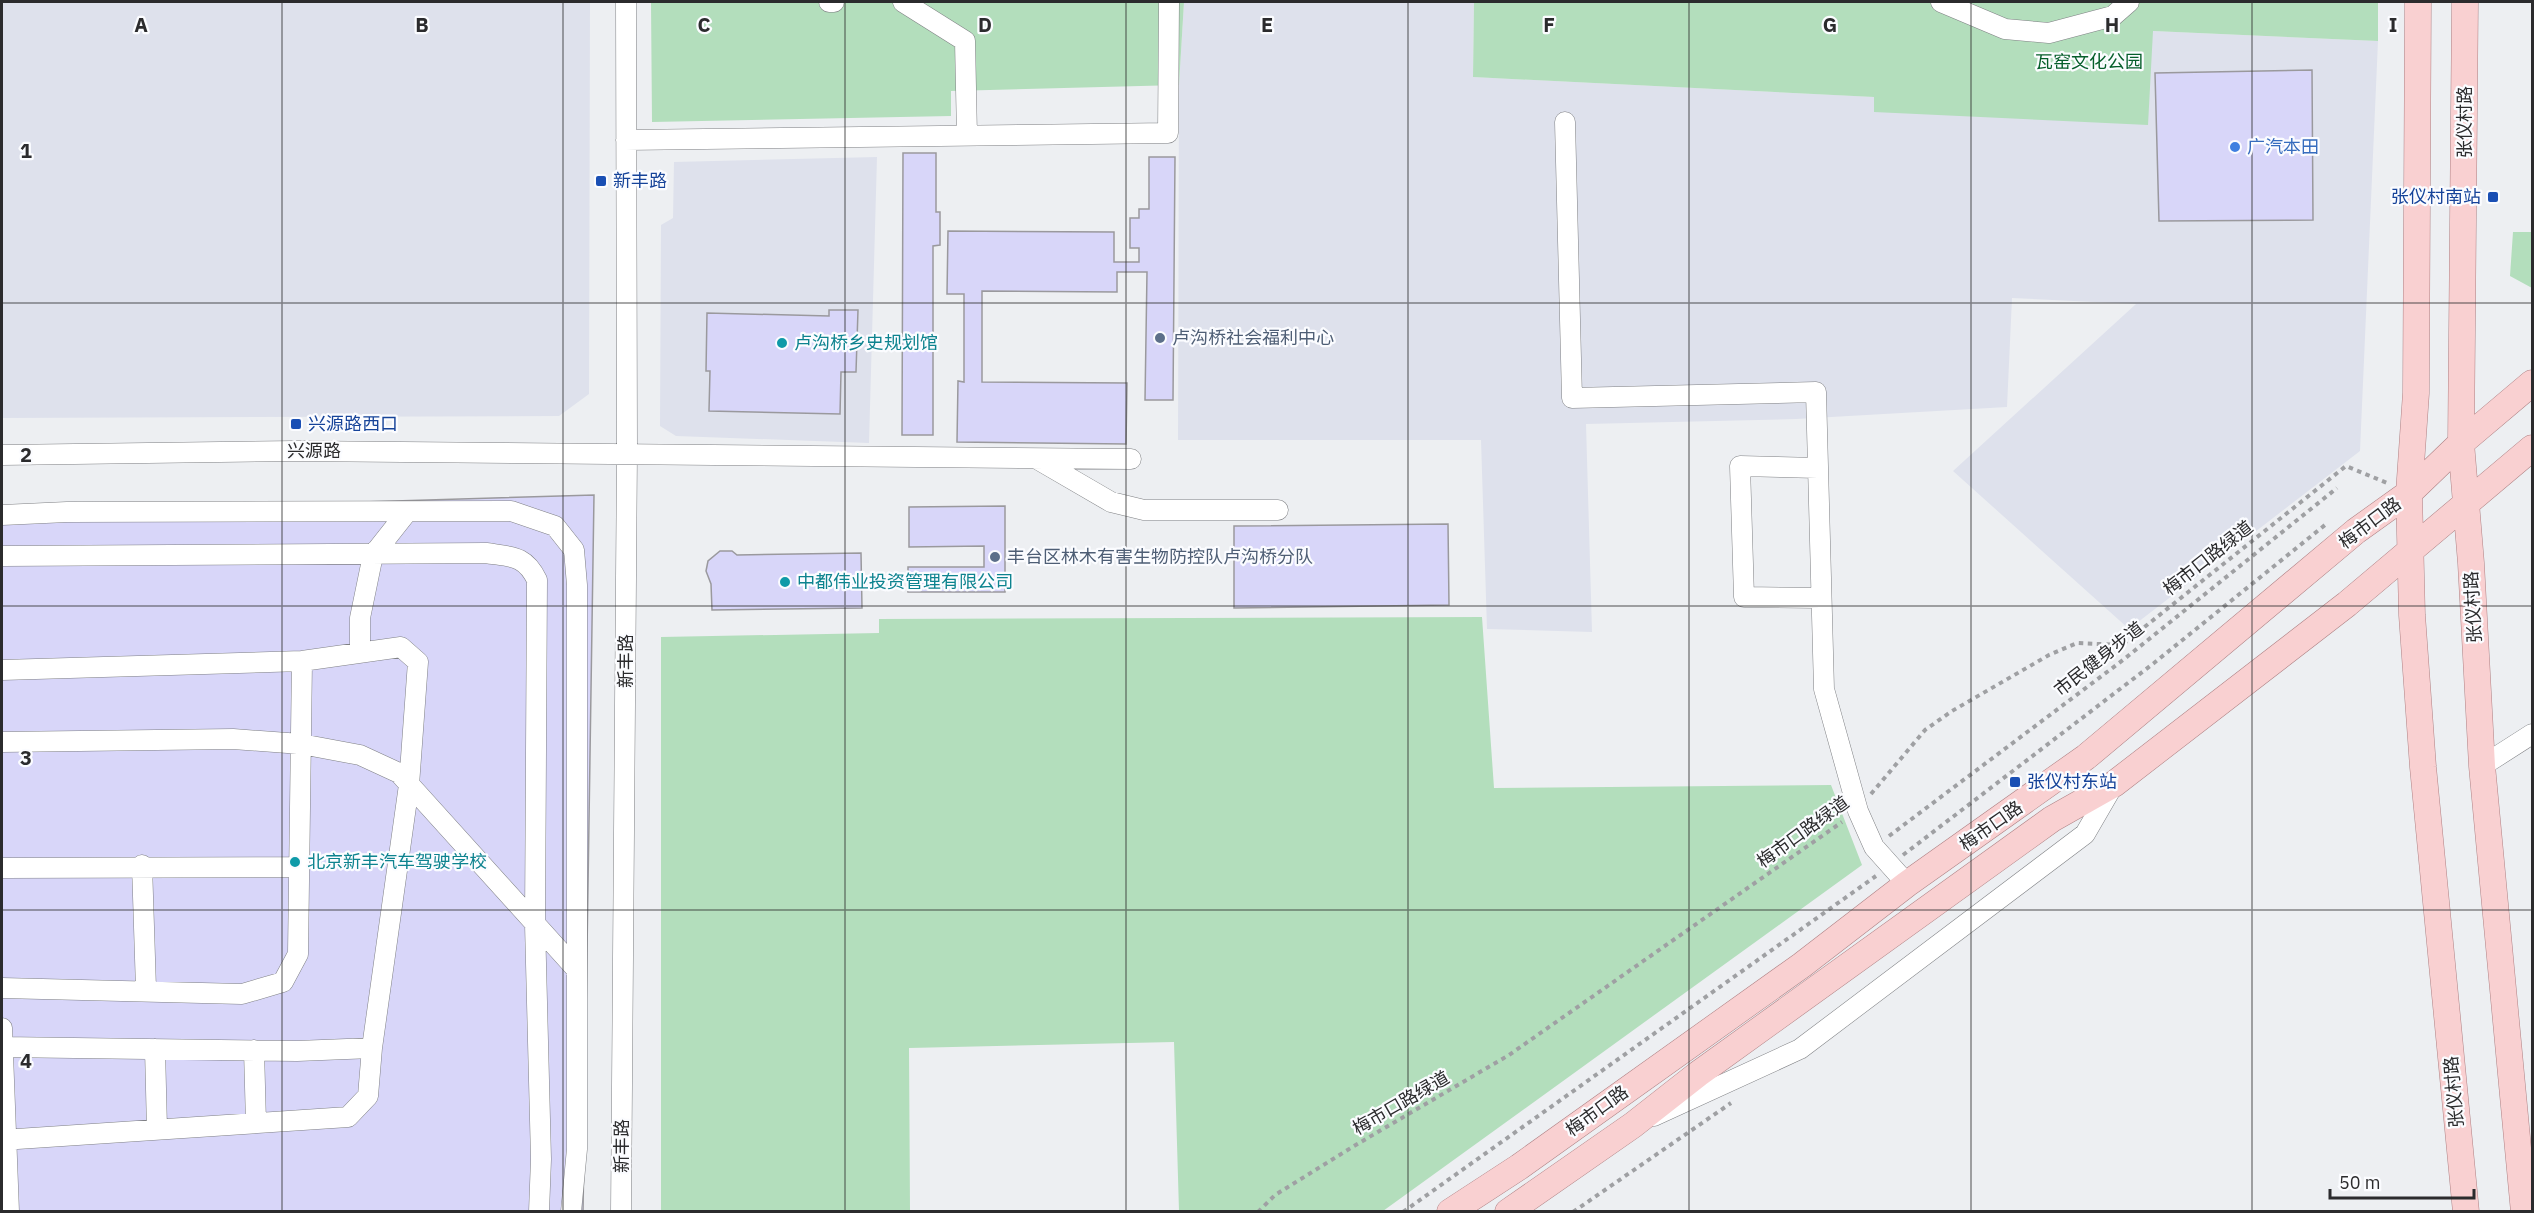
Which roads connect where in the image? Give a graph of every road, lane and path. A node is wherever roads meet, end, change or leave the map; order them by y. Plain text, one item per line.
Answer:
1 (626, 2) edge
2 (829, 2) edge
3 (834, 2) edge
4 (903, 2) edge
5 (1169, 2) edge
6 (1941, 2) edge
7 (2129, 2) edge
8 (2418, 2) edge
9 (2464, 2) edge
10 (1565, 122) dead end
11 (967, 136) junction
12 (626, 140) junction
13 (2532, 383) edge
14 (2461, 443) junction
15 (2532, 448) edge
16 (627, 452) junction
17 (2, 455) edge
18 (1034, 458) junction
19 (1131, 459) dead end
20 (1818, 468) junction
21 (2337, 488) dead end
22 (2409, 493) junction
23 (2466, 504) junction
24 (1278, 510) dead end
25 (407, 512) junction
26 (2, 514) edge
27 (2331, 521) dead end
28 (2411, 549) junction
29 (374, 555) junction
30 (2, 556) edge
31 (1821, 598) junction
32 (360, 653) junction
33 (302, 661) junction
34 (2, 670) edge
35 (2532, 734) edge
36 (2, 742) edge
37 (301, 744) junction
38 (2482, 766) junction
39 (2114, 784) junction
40 (409, 785) junction
41 (1858, 811) junction
42 (1874, 847) junction
43 (142, 865) junction
44 (299, 867) junction
45 (2, 868) edge
46 (1899, 874) junction
47 (536, 924) junction
48 (577, 970) junction
49 (2, 988) edge
50 (146, 989) junction
51 (2, 1028) edge
52 (2, 1047) edge
53 (372, 1048) junction
54 (155, 1049) junction
55 (254, 1050) junction
56 (1734, 1101) dead end
57 (256, 1123) junction
58 (1633, 1125) junction
59 (158, 1129) junction
60 (4, 1139) edge
61 (1461, 1209) edge
62 (9, 1212) edge
63 (539, 1212) edge
64 (571, 1212) edge
65 (621, 1212) edge
66 (1258, 1212) edge
67 (1403, 1212) edge
68 (1508, 1212) edge
69 (1573, 1212) edge
70 (2466, 1212) edge
71 (2524, 1212) edge

1 - 12 street, 新丰路
2 - 3 street
4 - 11 street
5 - 11 street
6 - 7 street
8 - 22 main road, 张仪村路
9 - 14 main road, 张仪村路
10 - 20 street
11 - 12 street
12 - 16 street, 新丰路
13 - 14 main road, 梅市口路
14 - 22 main road, 梅市口路
14 - 23 main road, 张仪村路
15 - 23 main road, 梅市口路
16 - 17 street, 兴源路
16 - 18 street, 兴源路
16 - 65 street, 新丰路
18 - 19 street, 兴源路
18 - 24 street
20 - 31 street
20 - 31 street
21 - 42 path, 市民健身步道
22 - 28 main road, 张仪村路
22 - 41 path, 梅市口路绿道
22 - 46 main road, 梅市口路
23 - 28 main road, 梅市口路
23 - 38 main road, 张仪村路
25 - 26 street
25 - 29 street
25 - 48 street
27 - 46 path
28 - 39 main road, 梅市口路
28 - 70 main road, 张仪村路
29 - 30 street
29 - 32 street
29 - 47 street
31 - 41 street
32 - 33 street
32 - 40 street
33 - 34 street
33 - 37 street
35 - 38 street
36 - 37 street
37 - 40 street
37 - 44 street
38 - 71 main road, 张仪村路
39 - 58 main road, 梅市口路
39 - 58 street
40 - 47 street
40 - 53 street
41 - 42 street
41 - 66 path, 梅市口路绿道
42 - 46 street
43 - 44 street
43 - 45 street
43 - 50 street
44 - 50 street
46 - 61 main road, 梅市口路
46 - 67 path
47 - 48 street
47 - 63 street
48 - 64 street
49 - 50 street
51 - 52 street
52 - 54 street
52 - 60 street
53 - 55 street
53 - 57 street
54 - 55 street
54 - 59 street
55 - 57 street
56 - 69 path
57 - 59 street
58 - 68 main road, 梅市口路
59 - 60 street
60 - 62 street

